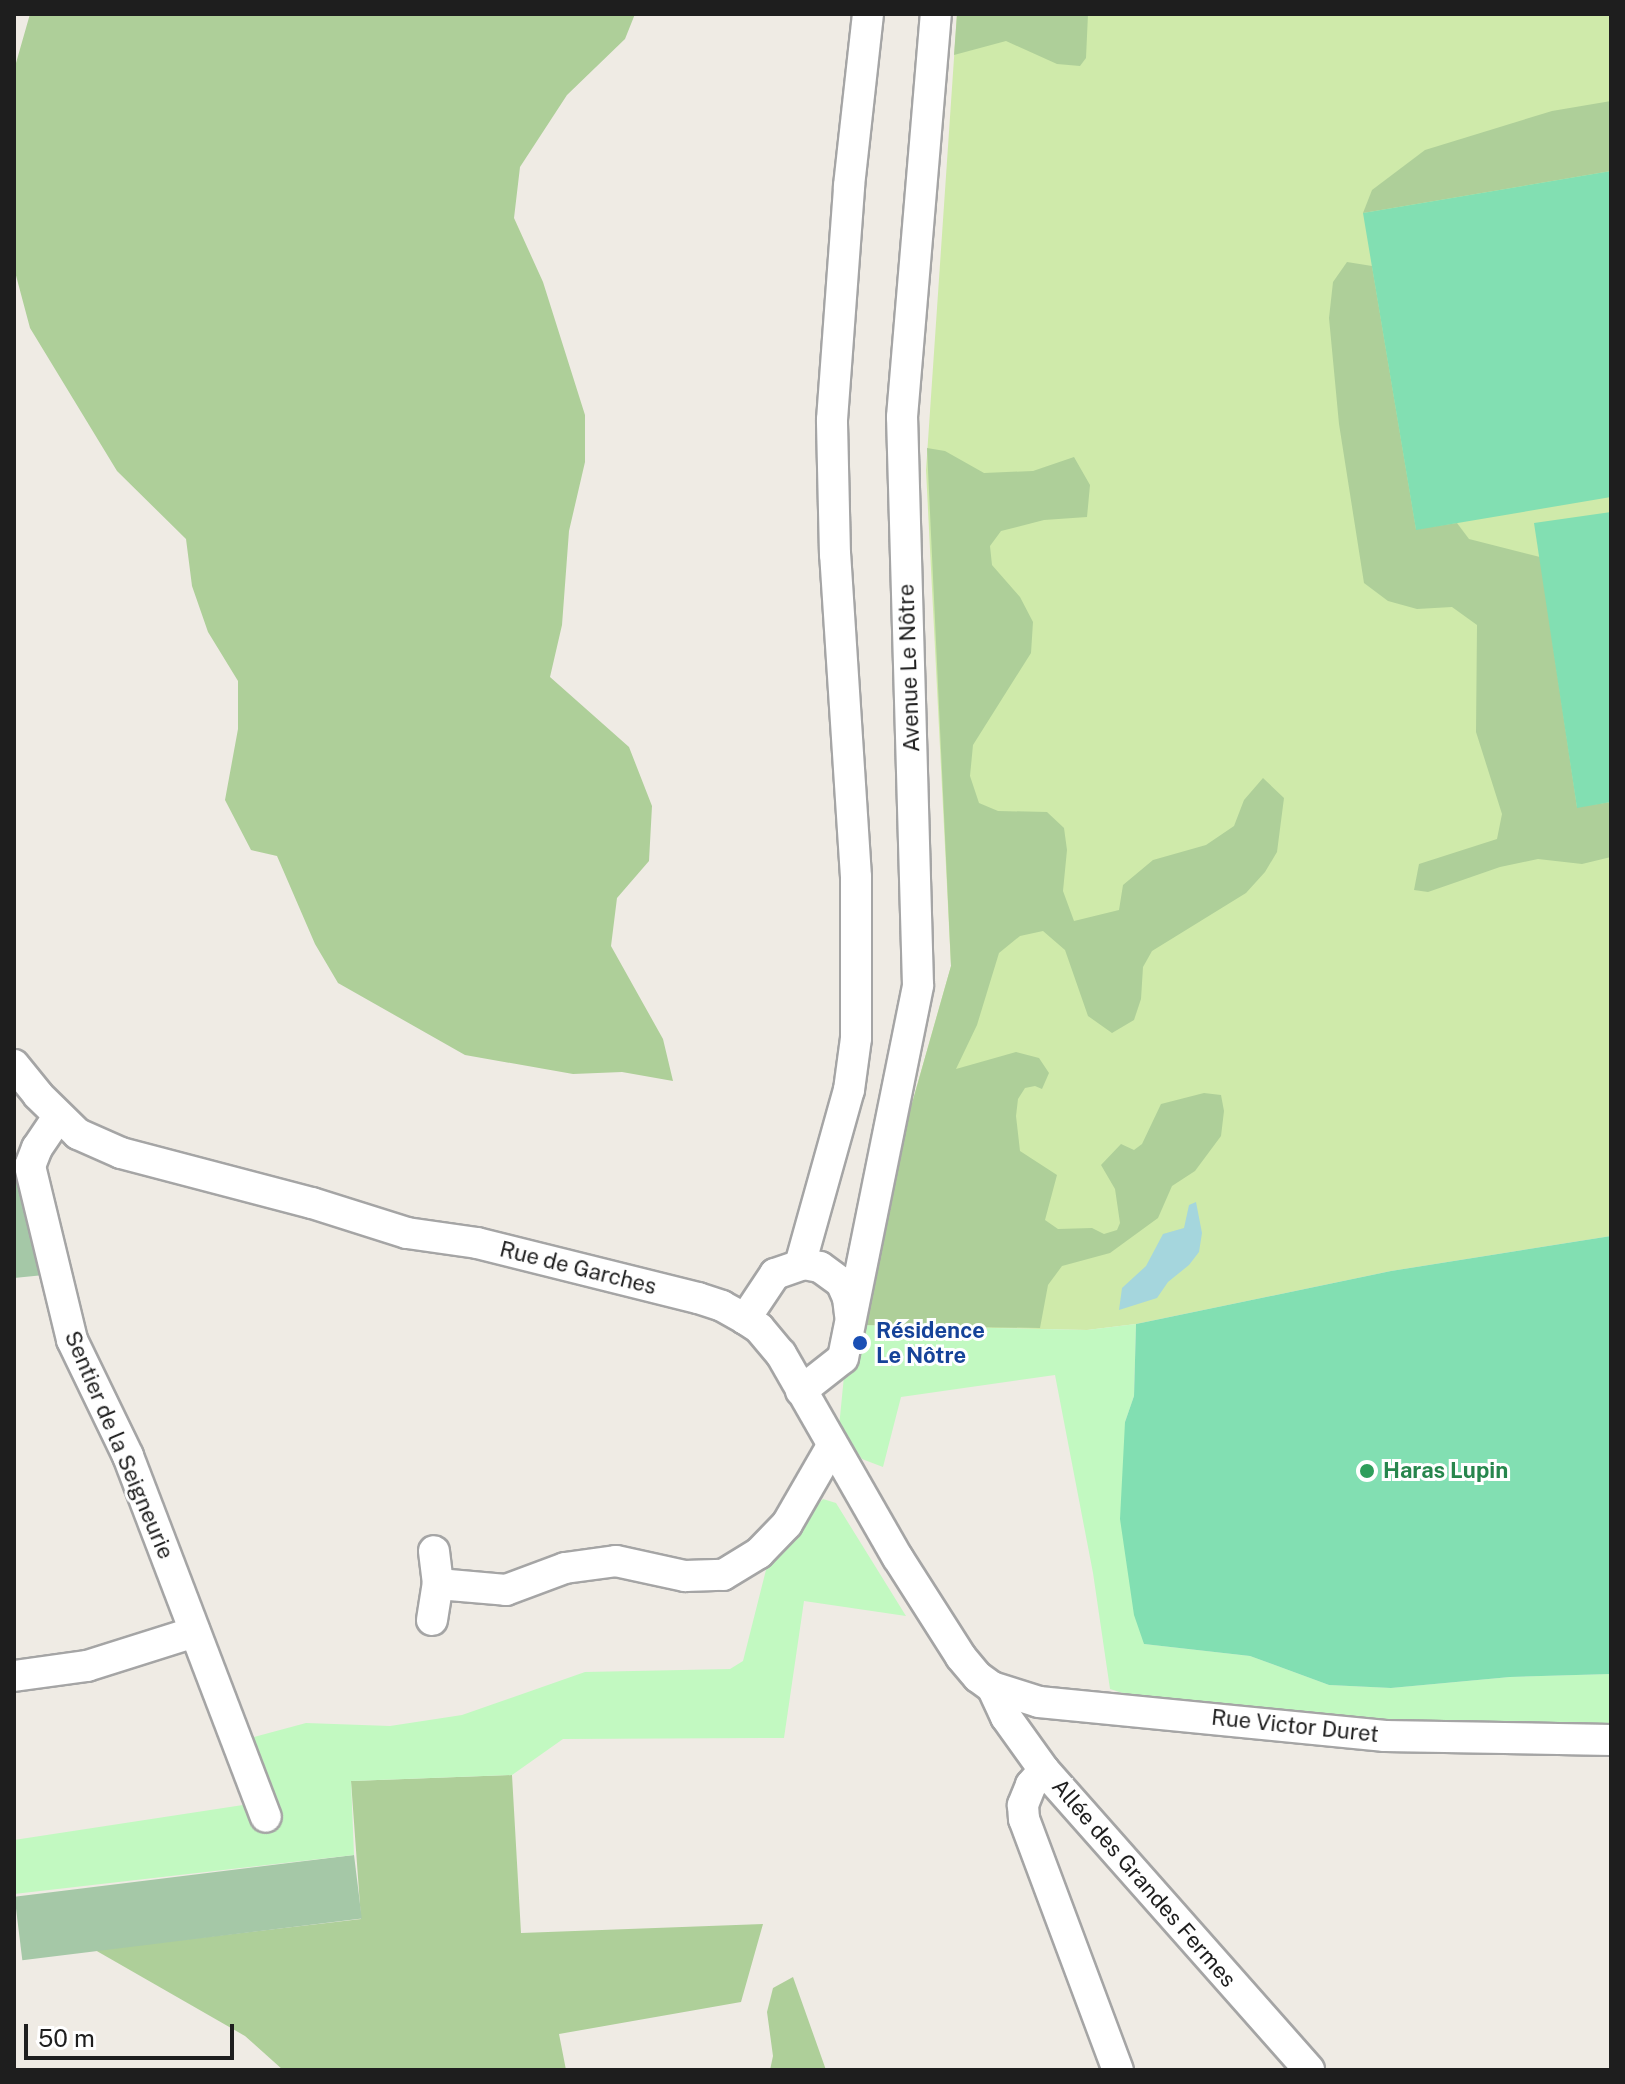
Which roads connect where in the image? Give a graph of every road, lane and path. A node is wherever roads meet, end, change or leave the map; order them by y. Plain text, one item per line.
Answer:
1 (868, 14) edge
2 (936, 14) edge
3 (14, 1065) edge
4 (58, 1117) junction
5 (800, 1265) junction
6 (849, 1317) junction
7 (745, 1319) junction
8 (801, 1391) junction
9 (832, 1446) junction
10 (434, 1551) dead end
11 (438, 1584) junction
12 (432, 1620) dead end
13 (195, 1632) junction
14 (14, 1676) edge
15 (988, 1684) junction
16 (1611, 1740) edge
17 (1044, 1770) junction
18 (266, 1817) dead end
19 (1118, 2070) edge
20 (1309, 2070) edge

1 - 5 street
2 - 6 street, Avenue Le Nôtre
3 - 4 street, Rue de Garches
4 - 7 street, Rue de Garches
4 - 13 street, Sentier de la Seigneurie
5 - 6 street, Avenue Le Nôtre
5 - 7 street
6 - 8 street, Avenue Le Nôtre
7 - 8 street, Rue de Garches
8 - 9 street, Rue de Garches
9 - 11 street
9 - 15 street, Rue de Garches
10 - 11 street
11 - 12 street
13 - 14 street
13 - 18 street, Sentier de la Seigneurie
15 - 16 street, Rue Victor Duret
15 - 17 street, Allée des Grandes Fermes
17 - 19 street
17 - 20 street, Allée des Grandes Fermes

